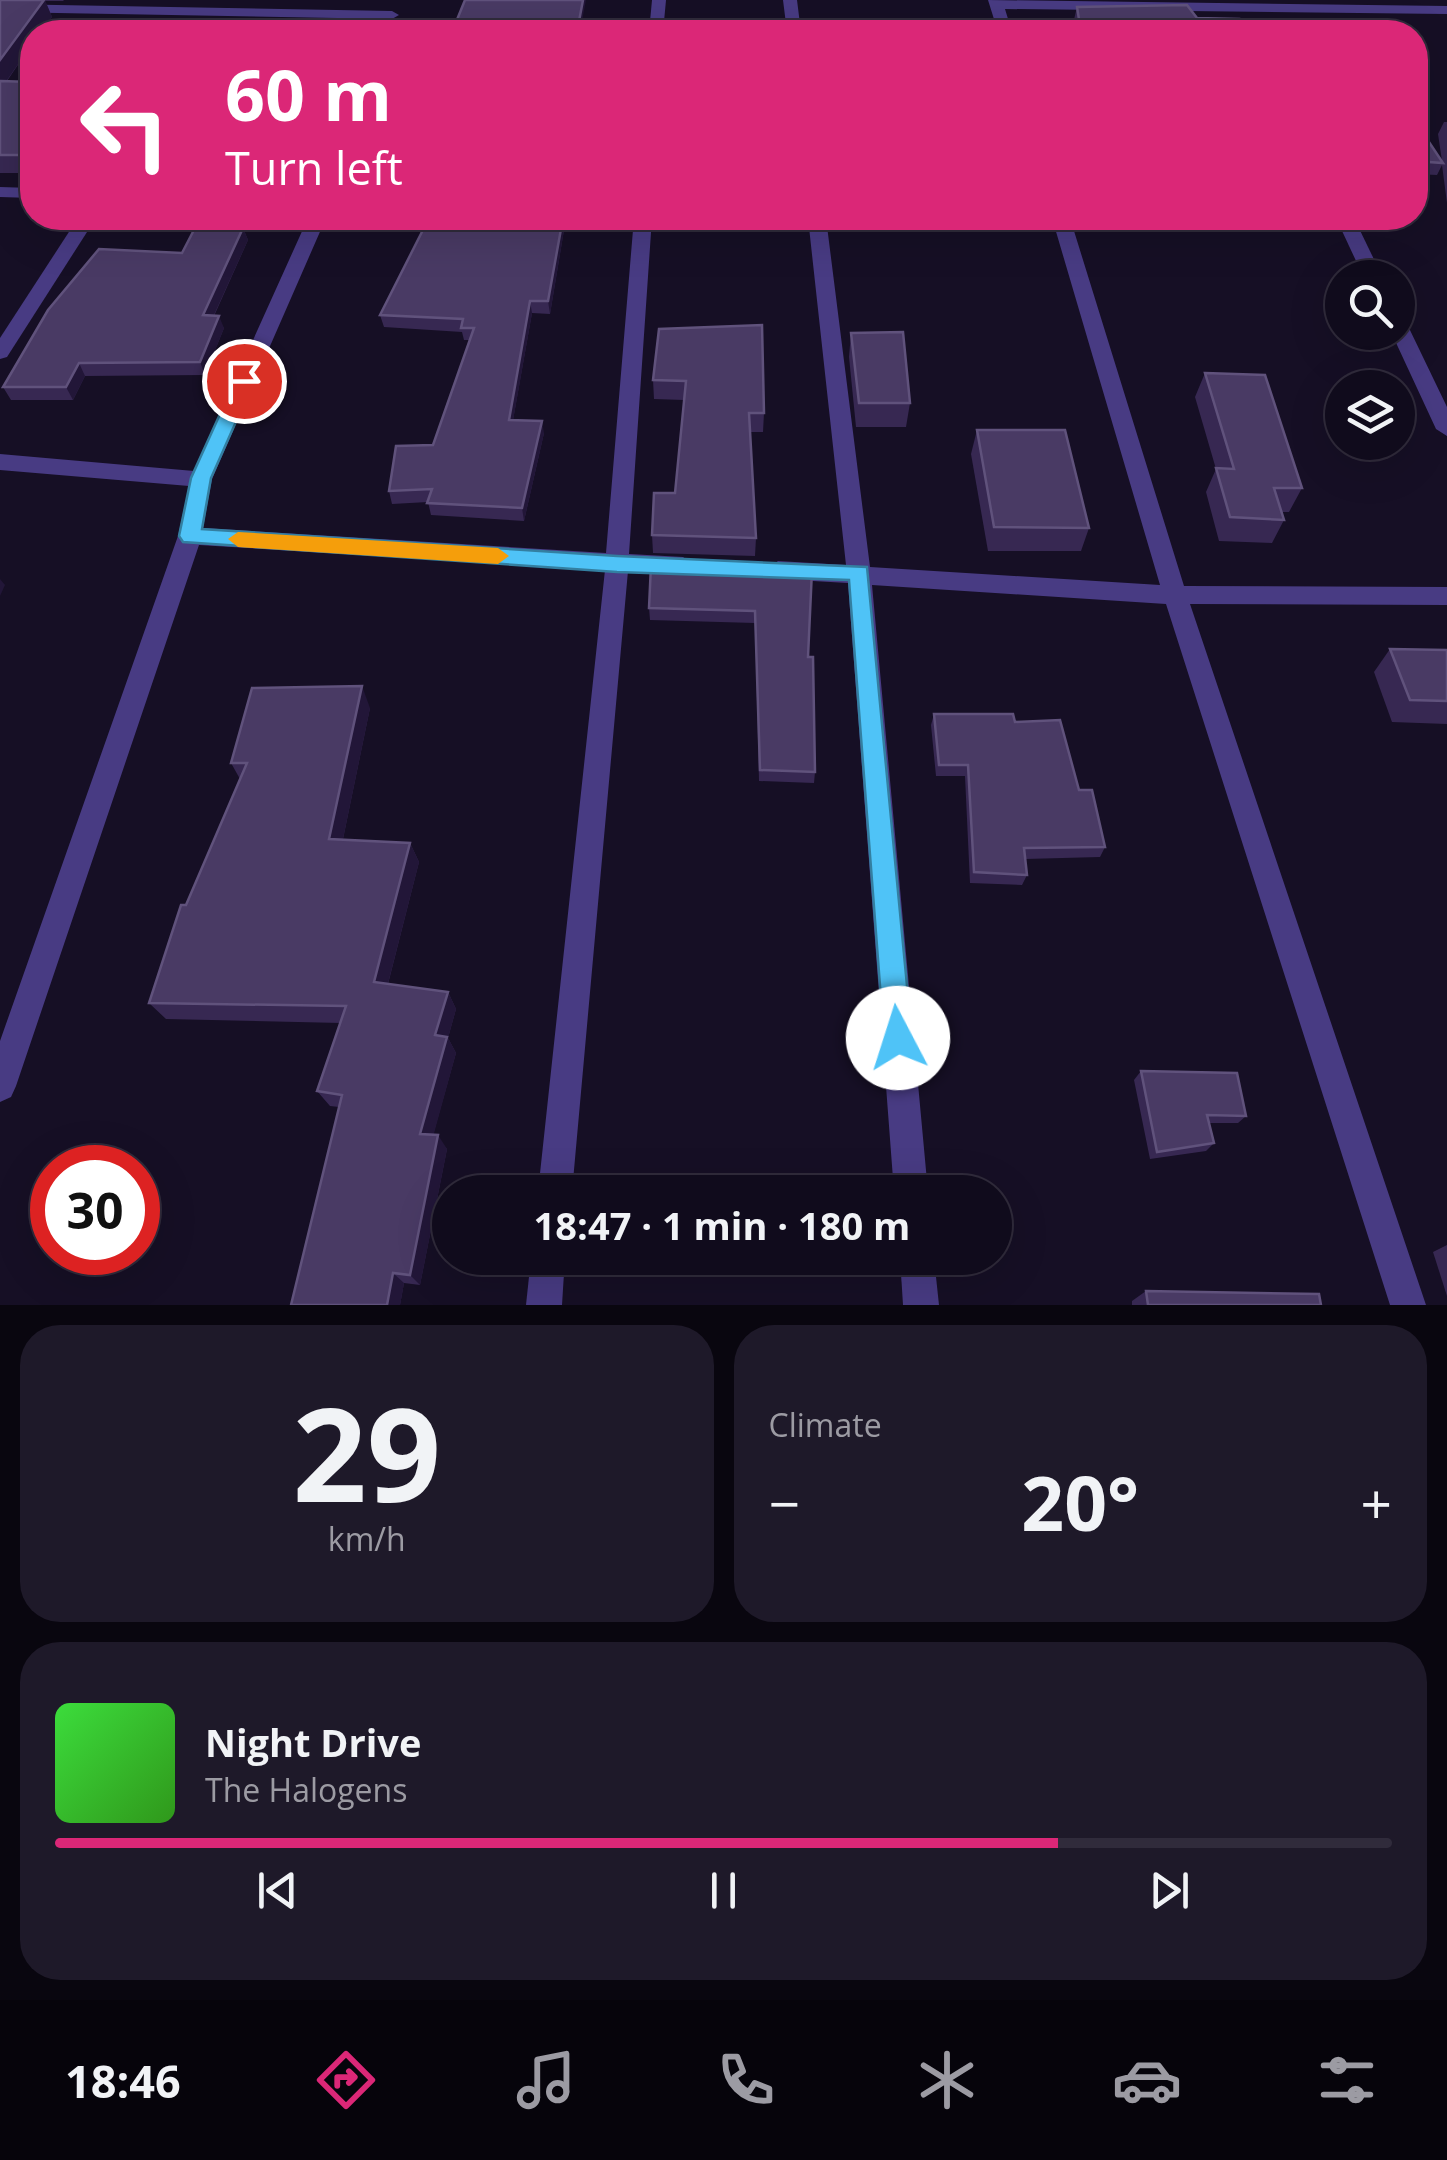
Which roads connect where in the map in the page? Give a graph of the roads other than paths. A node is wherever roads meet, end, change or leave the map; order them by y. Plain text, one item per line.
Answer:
1 (996, 2) edge
2 (185, 6) edge
3 (0, 8) edge
4 (395, 8) edge
5 (1447, 10) edge
6 (216, 12) junction
7 (211, 20) edge
8 (80, 230) edge
9 (312, 230) edge
10 (642, 230) edge
11 (817, 230) edge
12 (1065, 230) edge
13 (1351, 230) edge
14 (1365, 260) edge
15 (1410, 350) edge
16 (0, 353) edge
17 (1447, 428) edge
18 (0, 462) edge
19 (201, 478) junction
20 (190, 536) junction
21 (617, 564) junction
22 (710, 567) edge
23 (748, 568) edge
24 (859, 572) junction
25 (1176, 594) junction
26 (1447, 596) edge
27 (0, 1086) edge
28 (557, 1175) edge
29 (910, 1175) edge
30 (547, 1275) edge
31 (917, 1275) edge
32 (544, 1305) edge
33 (920, 1305) edge
34 (1408, 1305) edge

1 - 5 street
2 - 3 street
2 - 6 street
4 - 6 street
6 - 7 street
8 - 16 street
9 - 19 street
10 - 21 street
11 - 24 street
12 - 25 street
13 - 14 street
15 - 17 street
18 - 19 street
19 - 20 street
20 - 21 street
20 - 27 street
21 - 22 street
21 - 28 street
23 - 24 street
24 - 25 street
24 - 29 street
25 - 26 street
25 - 34 street
30 - 32 street
31 - 33 street

